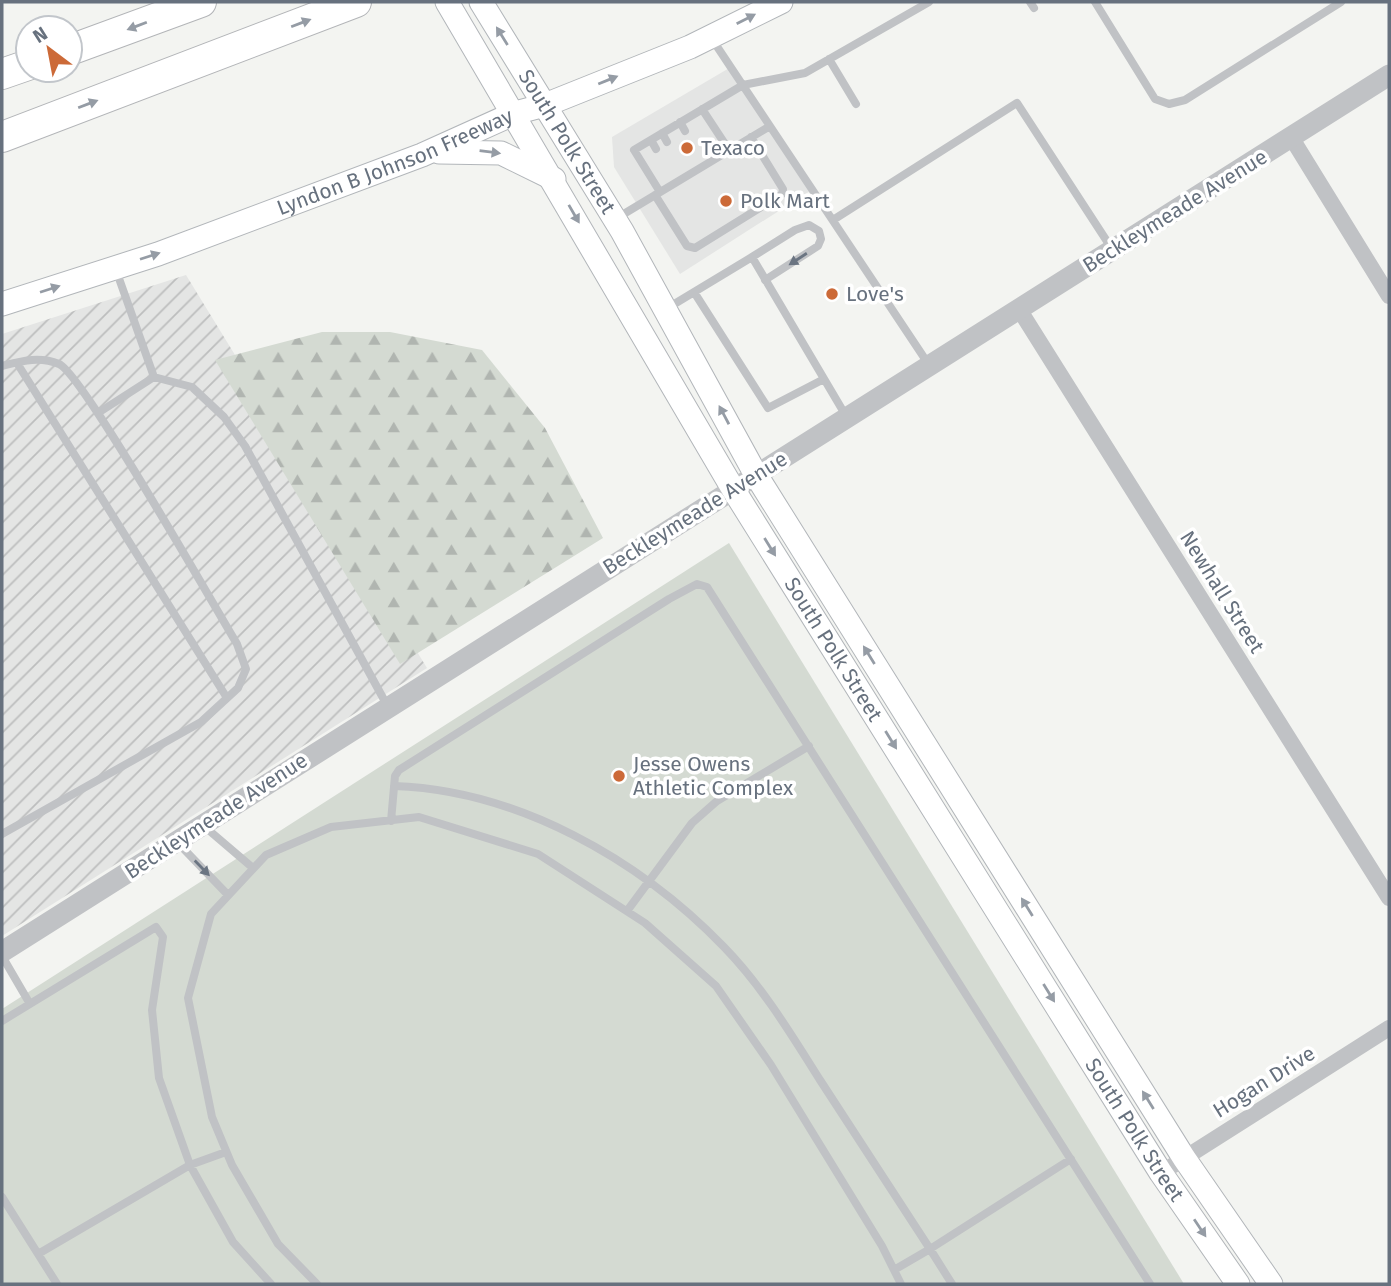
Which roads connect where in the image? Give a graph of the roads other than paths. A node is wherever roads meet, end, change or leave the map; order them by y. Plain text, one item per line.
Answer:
1 (201, 2) edge
2 (356, 2) edge
3 (447, 2) edge
4 (781, 2) edge
5 (929, 2) edge
6 (1095, 2) edge
7 (1341, 2) edge
8 (483, 5) edge
9 (711, 37) junction
10 (84, 45) edge
11 (830, 59) junction
12 (1389, 75) edge
13 (743, 85) junction
14 (856, 104) dead end
15 (545, 105) junction
16 (702, 109) junction
17 (515, 113) junction
18 (693, 114) junction
19 (55, 117) junction
20 (680, 122) junction
21 (698, 124) dead end
22 (770, 126) junction
23 (685, 131) dead end
24 (662, 133) junction
25 (2, 137) edge
26 (751, 137) junction
27 (1291, 137) junction
28 (650, 140) junction
29 (667, 142) dead end
30 (2, 144) edge
31 (656, 149) dead end
32 (729, 150) junction
33 (422, 155) junction
34 (554, 179) junction
35 (657, 193) junction
36 (615, 219) junction
37 (833, 220) junction
38 (1113, 250) junction
39 (752, 257) junction
40 (115, 267) junction
41 (765, 280) junction
42 (694, 292) junction
43 (1389, 296) edge
44 (2, 304) edge
45 (666, 309) junction
46 (1018, 309) junction
47 (17, 363) junction
48 (929, 365) junction
49 (2, 366) edge
50 (154, 377) junction
51 (824, 379) junction
52 (98, 414) junction
53 (847, 417) junction
54 (756, 475) junction
55 (733, 489) junction
56 (227, 698) junction
57 (389, 707) junction
58 (808, 746) junction
59 (394, 786) junction
60 (391, 821) junction
61 (202, 825) junction
62 (2, 834) edge
63 (983, 837) junction
64 (176, 841) junction
65 (961, 852) junction
66 (253, 868) junction
67 (648, 881) junction
68 (228, 895) junction
69 (1389, 898) edge
70 (628, 911) junction
71 (2, 954) edge
72 (30, 1003) junction
73 (2, 1021) edge
74 (1389, 1028) edge
75 (226, 1152) junction
76 (1184, 1158) junction
77 (1070, 1159) junction
78 (190, 1165) junction
79 (1161, 1173) junction
80 (2, 1197) edge
81 (930, 1249) junction
82 (38, 1254) junction
83 (894, 1270) junction
84 (57, 1284) edge
85 (271, 1284) edge
86 (317, 1284) edge
87 (901, 1284) edge
88 (952, 1284) edge
89 (1150, 1284) edge
90 (1238, 1284) edge
91 (1271, 1284) edge

1 -> 10 highway
19 -> 2 highway
3 - 17 main road, South Polk Street
9 -> 4 main road, Lyndon B Johnson Freeway
5 - 11 lane
6 - 7 lane
15 -> 8 main road, South Polk Street
9 - 13 lane
15 -> 9 main road, Lyndon B Johnson Freeway
11 - 13 lane
11 - 14 lane
12 - 27 street, Beckleymeade Avenue
13 - 16 lane
13 - 22 lane
15 - 17 main road, Lyndon B Johnson Freeway
15 - 36 main road, South Polk Street
16 - 18 lane
16 - 32 lane
17 - 33 main road, Lyndon B Johnson Freeway
17 - 34 main road, South Polk Street
18 - 20 lane
18 - 21 lane
19 - 25 highway
19 - 30 highway
20 - 23 lane
20 - 24 lane
22 - 26 lane
22 - 37 lane
24 - 28 lane
24 - 29 lane
26 - 32 lane
26 - 35 lane
27 - 38 street, Beckleymeade Avenue
27 - 43 street
28 - 31 lane
28 - 35 lane
32 - 35 lane
33 -> 34 main road
40 -> 33 main road, Lyndon B Johnson Freeway
34 -> 55 main road, South Polk Street
35 - 36 lane
36 - 45 main road, South Polk Street
37 - 38 lane
37 - 48 lane
38 - 46 street, Beckleymeade Avenue
39 - 41 lane
39 -> 41 lane
39 - 42 lane
44 -> 40 main road, Lyndon B Johnson Freeway
40 - 50 lane
41 - 51 lane
42 - 45 lane
42 - 51 lane
54 -> 45 main road, South Polk Street
46 - 48 street, Beckleymeade Avenue
46 - 69 street, Newhall Street
47 - 49 lane
47 - 52 lane
47 - 56 lane
48 - 53 street, Beckleymeade Avenue
50 - 52 lane
50 - 57 lane
51 - 53 lane
52 - 56 lane
53 - 54 street, Beckleymeade Avenue
54 - 55 street, Beckleymeade Avenue
63 -> 54 main road, South Polk Street
55 - 57 street, Beckleymeade Avenue
55 -> 65 main road, South Polk Street
56 - 62 lane
57 - 61 street, Beckleymeade Avenue
58 - 59 lane
58 - 67 lane
58 - 77 lane
59 - 60 lane
59 - 67 lane
60 - 66 lane
60 - 70 lane
61 - 64 street, Beckleymeade Avenue
61 - 66 lane
63 - 65 main road
76 -> 63 main road, South Polk Street
64 -> 68 lane
64 - 71 street, Beckleymeade Avenue
65 -> 79 main road, South Polk Street
66 - 68 lane
67 - 70 lane
67 - 81 lane
68 - 75 lane
70 - 83 lane
71 - 72 lane
72 - 73 lane
72 - 78 lane
74 - 76 street, Hogan Drive
75 - 78 lane
75 - 86 lane
76 - 79 street, Hogan Drive
76 - 91 main road, South Polk Street
77 - 81 lane
77 - 89 lane
78 - 82 lane
78 - 85 lane
79 -> 90 main road, South Polk Street
80 - 82 lane
81 - 83 lane
81 - 88 lane
82 - 84 lane
83 - 87 lane

